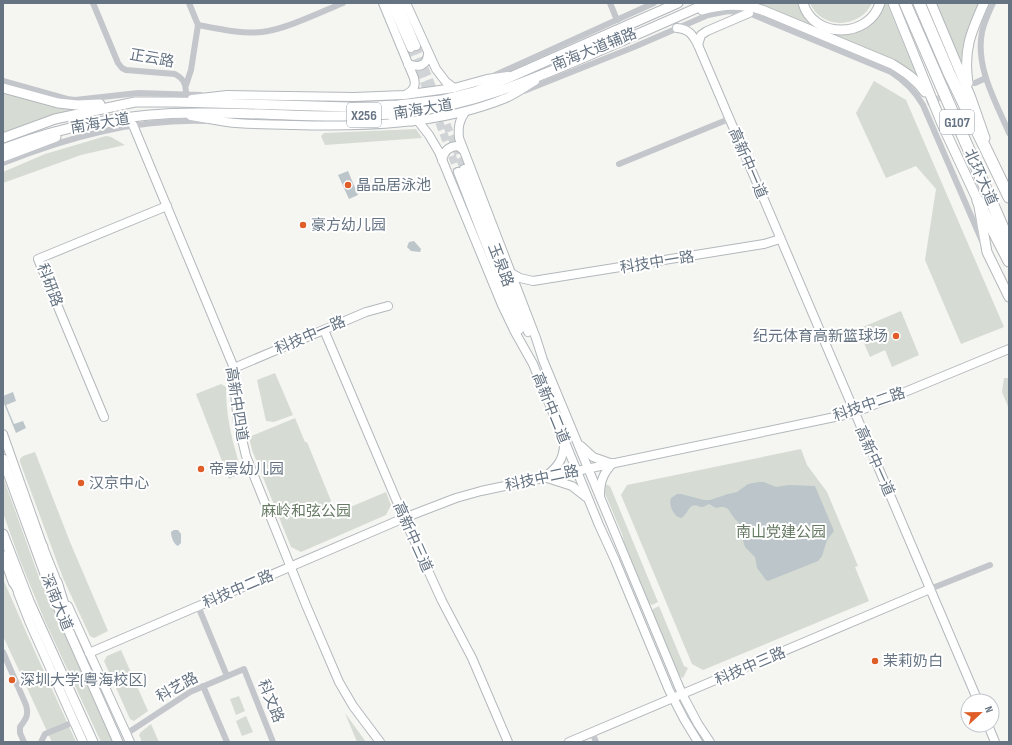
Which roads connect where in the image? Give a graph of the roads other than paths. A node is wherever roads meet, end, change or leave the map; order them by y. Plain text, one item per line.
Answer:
1 (93, 3) edge
2 (189, 3) edge
3 (342, 3) edge
4 (383, 3) edge
5 (391, 3) edge
6 (398, 3) edge
7 (406, 3) edge
8 (610, 3) edge
9 (654, 3) edge
10 (677, 3) edge
11 (708, 3) edge
12 (803, 3) edge
13 (880, 3) edge
14 (892, 3) edge
15 (905, 3) edge
16 (919, 3) edge
17 (931, 3) edge
18 (984, 3) edge
19 (993, 3) edge
20 (749, 14) junction
21 (617, 20) junction
22 (670, 20) junction
23 (198, 25) junction
24 (677, 28) junction
25 (698, 45) junction
26 (428, 54) junction
27 (408, 64) junction
28 (520, 74) junction
29 (545, 74) junction
30 (986, 78) junction
31 (487, 79) junction
32 (3, 81) edge
33 (975, 83) dead end
34 (186, 84) junction
35 (3, 88) edge
36 (454, 88) junction
37 (186, 95) junction
38 (226, 95) junction
39 (404, 95) junction
40 (508, 97) junction
41 (971, 98) junction
42 (136, 102) junction
43 (175, 102) junction
44 (465, 112) junction
45 (178, 114) junction
46 (387, 114) junction
47 (152, 115) junction
48 (729, 119) junction
49 (415, 121) junction
50 (228, 122) junction
51 (942, 124) junction
52 (133, 125) junction
53 (1009, 133) edge
54 (3, 138) edge
55 (3, 149) edge
56 (464, 150) junction
57 (3, 157) edge
58 (442, 160) junction
59 (3, 163) edge
60 (619, 164) dead end
61 (994, 164) junction
62 (1009, 197) edge
63 (978, 201) junction
64 (167, 206) junction
65 (780, 240) junction
66 (1009, 242) edge
67 (988, 252) junction
68 (1009, 261) edge
69 (511, 272) junction
70 (533, 281) junction
71 (520, 296) junction
72 (1009, 297) edge
73 (388, 306) dead end
74 (324, 330) junction
75 (1009, 349) edge
76 (543, 360) junction
77 (533, 364) junction
78 (234, 368) junction
79 (854, 413) junction
80 (104, 417) dead end
81 (3, 434) edge
82 (577, 441) junction
83 (565, 442) junction
84 (3, 460) edge
85 (613, 463) junction
86 (588, 468) junction
87 (577, 471) junction
88 (544, 478) junction
89 (600, 497) junction
90 (589, 502) junction
91 (22, 513) junction
92 (404, 518) junction
93 (3, 534) edge
94 (43, 547) junction
95 (3, 555) edge
96 (990, 565) dead end
97 (291, 567) junction
98 (12, 578) junction
99 (57, 582) junction
100 (930, 589) junction
101 (198, 606) junction
102 (3, 652) edge
103 (89, 653) junction
104 (82, 662) junction
105 (57, 665) junction
106 (244, 669) joint
107 (227, 676) junction
108 (203, 686) junction
109 (975, 693) edge
110 (682, 694) junction
111 (673, 698) junction
112 (74, 722) junction
113 (592, 732) junction
114 (126, 734) junction
115 (24, 742) edge
116 (41, 742) edge
117 (83, 742) edge
118 (93, 742) edge
119 (118, 742) edge
120 (130, 742) edge
121 (227, 742) edge
122 (273, 742) edge
123 (380, 742) edge
124 (508, 742) edge
125 (570, 742) edge
126 (596, 742) edge
127 (698, 742) edge
128 (710, 742) edge

1 - 34 street, 正云路
2 - 23 street
3 - 23 street
4 - 27 main road
5 - 6 main road
7 - 26 main road
8 - 21 street
9 - 21 street, 南海大道辅路
10 - 28 main road, 南海大道 / X256
11 - 22 main road, 南海大道 / X256
12 - 13 main road
14 - 51 main road
15 - 66 highway, 北环大道 / G107
16 - 61 highway, 北环大道 / G107
17 - 41 main road
18 - 41 main road
19 - 30 street
20 - 24 street, 南海大道辅路
20 - 25 main road
20 - 67 street, 南海大道辅路
21 - 31 street, 南海大道辅路
22 - 29 main road, 南海大道 / X256
22 - 51 main road
23 - 34 street
24 - 25 main road, 高新中一道
24 - 40 street, 南海大道辅路
25 - 48 main road, 高新中一道
26 - 27 main road
26 - 36 main road
27 - 39 main road
28 - 31 main road
28 - 43 main road, 南海大道 / X256
29 - 40 main road
29 - 46 main road, 南海大道 / X256
30 - 33 street
30 - 53 street
31 - 36 main road
32 - 37 street
34 - 37 street, 正云路
35 - 42 main road
36 - 39 main road
37 - 38 street
38 - 39 main road
38 - 43 main road
40 - 44 main road
41 - 61 main road
42 - 43 main road, 南海大道 / X256
42 - 54 main road, 南海大道 / X256
44 - 49 main road
44 - 56 main road, 高新中二道
45 - 46 main road, 南海大道 / X256
45 - 47 main road, 南海大道 / X256
45 - 50 main road
46 - 49 main road
47 - 55 main road, 南海大道 / X256
47 - 57 main road
48 - 60 street
48 - 65 main road, 高新中一道
49 - 50 main road
49 - 58 main road, 高新中二道
50 - 52 street
51 - 63 main road
52 - 59 street
52 - 64 main road, 高新中四道
56 - 58 main road
56 - 69 main road, 高新中二道
58 - 77 main road, 高新中二道
61 - 62 highway, 北环大道 / G107
63 - 67 main road
63 - 68 highway
64 - 78 main road, 高新中四道
64 - 80 main road, 科研路
65 - 70 main road, 科技中一路
65 - 79 main road, 高新中一道
67 - 72 main road
69 - 70 main road, 科技中一路
69 - 71 main road, 高新中二道
70 - 71 main road
71 - 76 main road, 高新中二道
73 - 74 main road, 科技中一路
74 - 78 main road, 科技中一路
74 - 92 main road, 高新中三道
75 - 79 main road, 科技中二路
76 - 77 main road, 玉泉路
76 - 82 main road, 高新中二道
77 - 83 main road, 高新中二道
78 - 97 main road, 高新中四道
79 - 85 main road, 科技中二路
79 - 100 main road, 高新中一道
81 - 94 main road
82 - 83 main road
82 - 85 main road
82 - 86 main road, 高新中二道
83 - 87 main road, 高新中二道
83 - 88 main road
84 - 91 main road, 深南大道
85 - 86 main road, 科技中二路
85 - 89 main road
86 - 87 main road, 科技中二路
86 - 89 main road, 高新中二道
87 - 88 main road, 科技中二路
87 - 90 main road, 高新中二道
88 - 90 main road
88 - 92 main road, 科技中二路
89 - 110 main road, 高新中二道
90 - 111 main road, 高新中二道
91 - 94 main road
91 - 104 main road, 深南大道
92 - 97 main road, 科技中二路
92 - 124 main road, 高新中三道
93 - 105 main road, 深南大道
94 - 99 main road
95 - 98 main road
96 - 100 street
97 - 101 main road, 科技中二路
97 - 123 main road, 高新中四道
98 - 105 main road
98 - 112 main road
99 - 103 main road
99 - 104 main road
100 - 109 main road, 高新中一道
100 - 110 main road, 科技中三路
101 - 103 main road, 科技中二路
101 - 107 street
102 - 115 street
103 - 114 main road
104 - 119 main road, 深南大道
105 - 118 main road, 深南大道
106 - 107 street, 科艺路
106 - 122 street, 科文路
107 - 108 street, 科艺路
108 - 114 street, 科艺路
108 - 121 street
110 - 111 main road, 科技中三路
110 - 128 main road, 高新中二道
111 - 113 main road, 科技中三路
111 - 127 main road, 高新中二道
112 - 116 street
112 - 117 main road
113 - 125 main road, 科技中三路
113 - 126 street
114 - 120 main road

